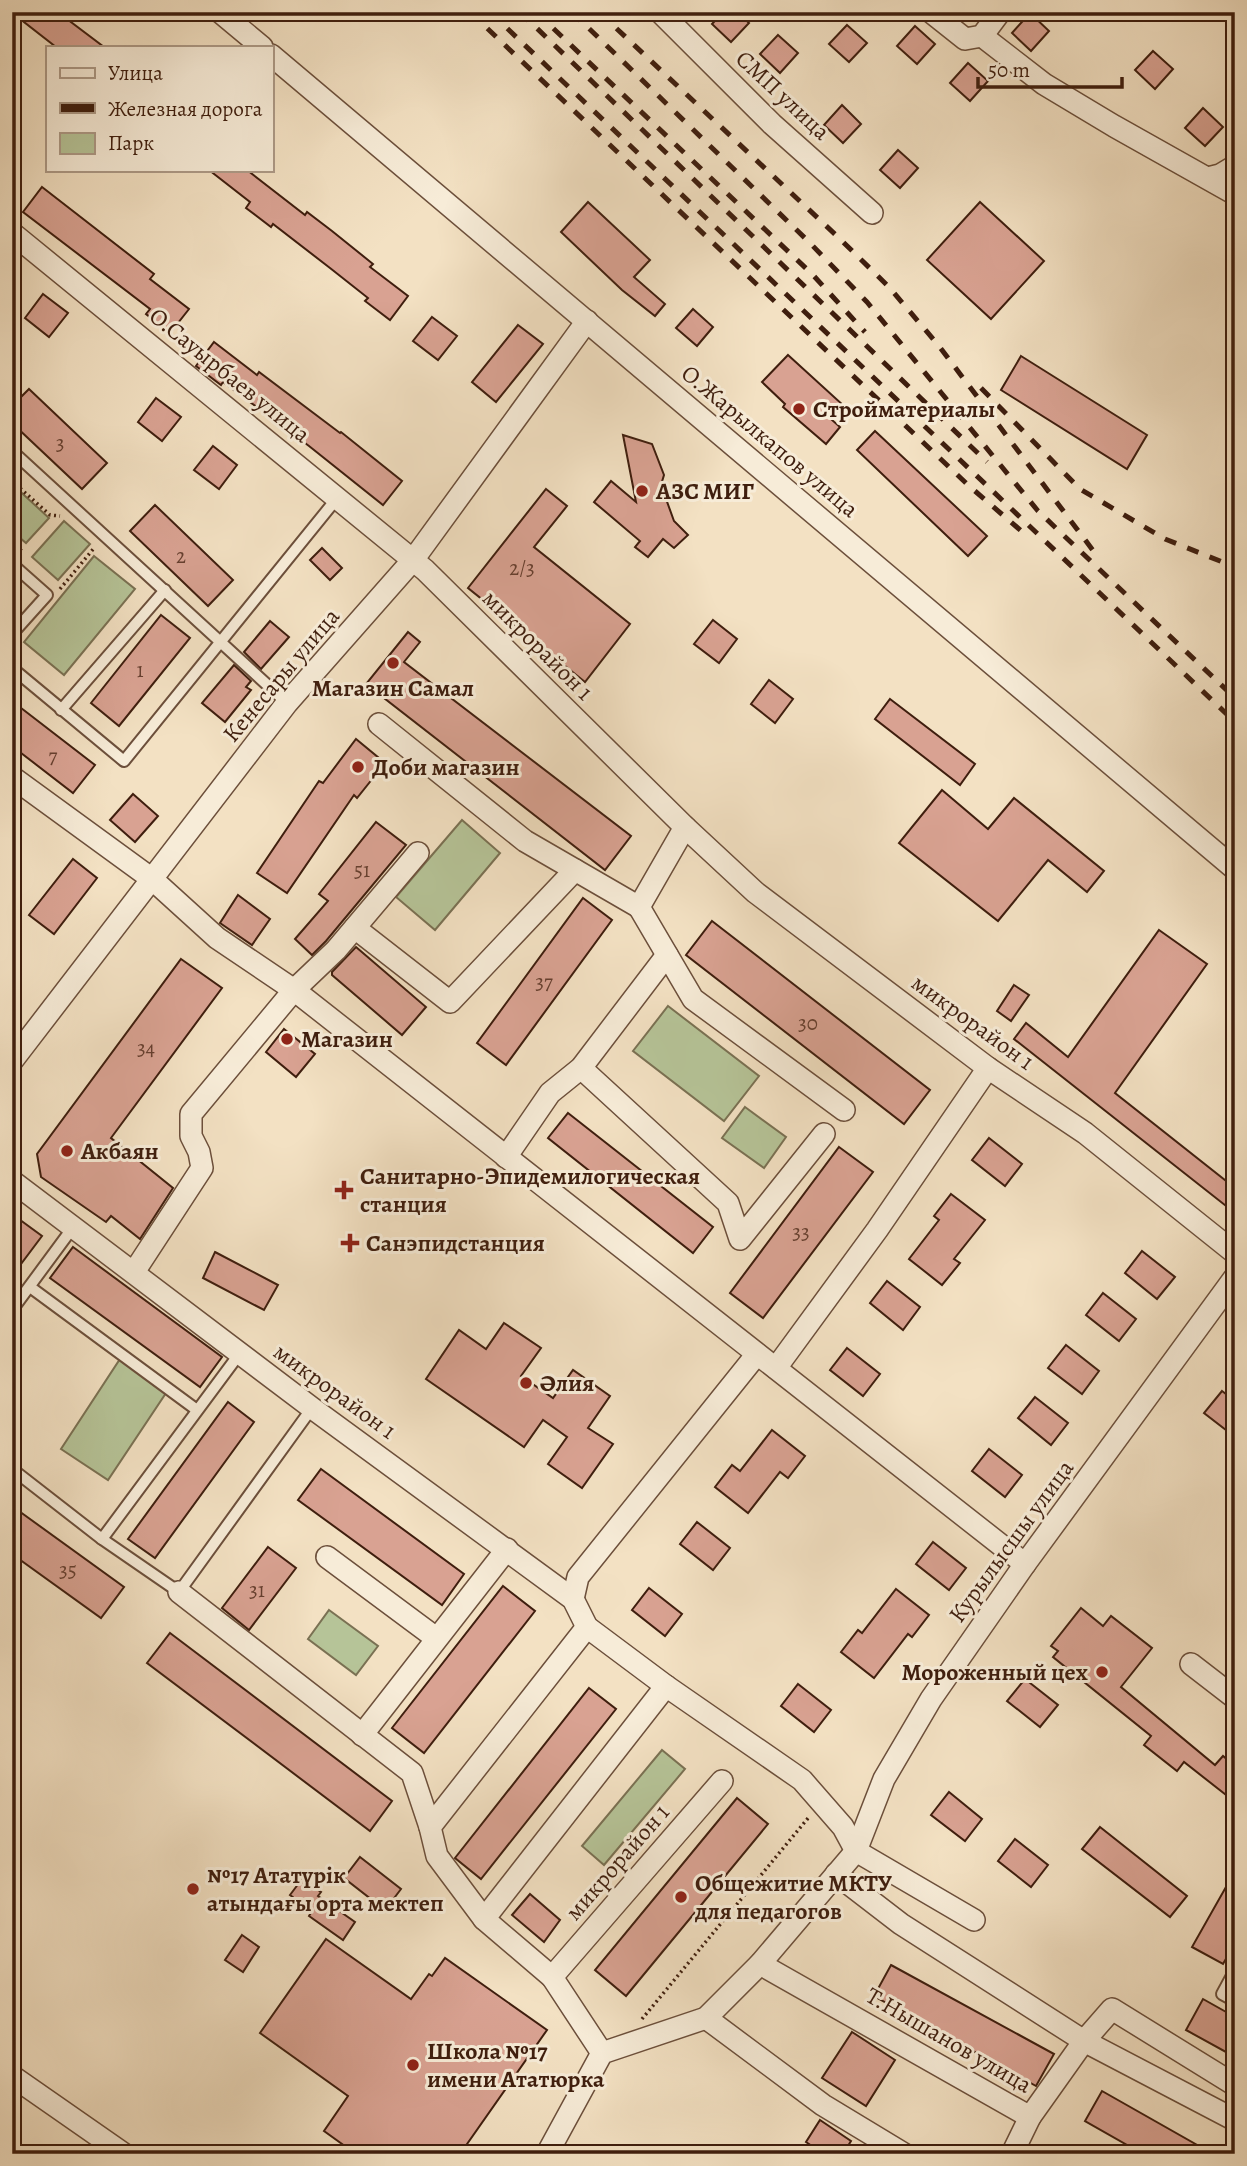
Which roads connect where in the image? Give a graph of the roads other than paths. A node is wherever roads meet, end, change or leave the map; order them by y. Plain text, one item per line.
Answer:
1 (220, 12) edge
2 (660, 12) edge
3 (931, 12) edge
4 (1000, 12) edge
5 (982, 36) junction
6 (261, 46) edge
7 (273, 57) edge
8 (1235, 166) edge
9 (1208, 178) junction
10 (1235, 194) edge
11 (872, 213) dead end
12 (12, 233) edge
13 (587, 321) junction
14 (12, 451) edge
15 (338, 497) junction
16 (413, 560) junction
17 (12, 564) edge
18 (165, 590) junction
19 (12, 634) edge
20 (221, 642) junction
21 (12, 668) edge
22 (287, 703) junction
23 (61, 710) junction
24 (379, 724) dead end
25 (12, 776) edge
26 (685, 827) junction
27 (418, 853) dead end
28 (1235, 869) edge
29 (575, 870) junction
30 (152, 878) junction
31 (639, 907) junction
32 (355, 928) junction
33 (667, 955) junction
34 (294, 990) junction
35 (12, 1061) edge
36 (581, 1068) junction
37 (988, 1068) junction
38 (844, 1110) dead end
39 (824, 1134) dead end
40 (506, 1157) junction
41 (12, 1181) edge
42 (74, 1226) junction
43 (1235, 1253) edge
44 (134, 1272) junction
45 (1235, 1277) edge
46 (30, 1287) junction
47 (12, 1310) edge
48 (240, 1353) junction
49 (757, 1354) junction
50 (776, 1368) junction
51 (312, 1408) junction
52 (197, 1410) junction
53 (12, 1469) edge
54 (102, 1539) junction
55 (507, 1549) junction
56 (327, 1557) dead end
57 (1025, 1564) junction
58 (179, 1592) junction
59 (573, 1598) junction
60 (587, 1627) junction
61 (436, 1638) junction
62 (1191, 1664) dead end
63 (666, 1686) junction
64 (1235, 1698) edge
65 (362, 1735) junction
66 (722, 1781) dead end
67 (430, 1827) junction
68 (856, 1851) junction
69 (836, 1874) junction
70 (484, 1919) junction
71 (974, 1920) dead end
72 (760, 1964) junction
73 (1235, 1970) edge
74 (552, 1977) junction
75 (1235, 2001) edge
76 (706, 2018) junction
77 (1084, 2041) junction
78 (610, 2050) junction
79 (12, 2076) edge
80 (1235, 2085) edge
81 (1030, 2117) junction
82 (1235, 2120) edge
83 (124, 2154) edge
84 (547, 2154) edge
85 (904, 2154) edge
86 (1012, 2154) edge

1 - 6 street
2 - 11 street, СМП улица
3 - 5 street
4 - 5 street
5 - 9 street
7 - 13 street, О.Жарылкапов улица
8 - 9 street
9 - 10 street
12 - 15 street, О.Сауырбаев улица
13 - 16 street, Кенесары улица
13 - 28 street, О.Жарылкапов улица
14 - 18 lane
15 - 16 street, О.Сауырбаев улица
15 - 20 lane
16 - 22 street, Кенесары улица
16 - 26 street, микрорайон 1
17 - 19 lane
18 - 20 lane
18 - 23 lane
20 - 22 lane
20 - 23 lane
21 - 23 lane
22 - 30 street, Кенесары улица
24 - 29 street
25 - 30 street
26 - 31 street
26 - 37 street, микрорайон 1
27 - 32 street
29 - 31 street
29 - 32 street
30 - 34 street
30 - 35 street, Кенесары улица
31 - 33 street
32 - 34 street
33 - 36 street
33 - 38 street
34 - 40 street
34 - 44 street
36 - 39 street
36 - 40 street
37 - 43 street, микрорайон 1
37 - 50 street
40 - 49 street
41 - 42 street, микрорайон 1
42 - 44 street, микрорайон 1
42 - 46 lane
44 - 48 street, микрорайон 1
45 - 57 street, Курылысшы улица
46 - 47 lane
46 - 52 lane
48 - 51 street, микрорайон 1
48 - 52 lane
49 - 50 street
49 - 59 street
50 - 57 street
51 - 55 street, микрорайон 1
51 - 58 lane
52 - 54 lane
53 - 54 lane
54 - 58 lane
55 - 59 street, микрорайон 1
55 - 61 street
56 - 61 street
57 - 68 street, Курылысшы улица
58 - 65 street
59 - 60 street
60 - 63 street
60 - 67 street
61 - 65 street
62 - 64 street
63 - 68 street
63 - 70 street
65 - 67 street
66 - 74 street, микрорайон 1
67 - 70 street
68 - 69 street, Курылысшы улица
68 - 71 street
69 - 72 street, Курылысшы улица
69 - 77 street
70 - 74 street
72 - 76 street, Курылысшы улица
72 - 81 street, Т.Нышанов улица
73 - 75 lane
74 - 78 street
76 - 78 street, Курылысшы улица
76 - 85 street
77 - 80 street, Т.Нышанов улица
77 - 81 street, Т.Нышанов улица
77 - 82 street
78 - 84 street
79 - 83 street
81 - 86 street

